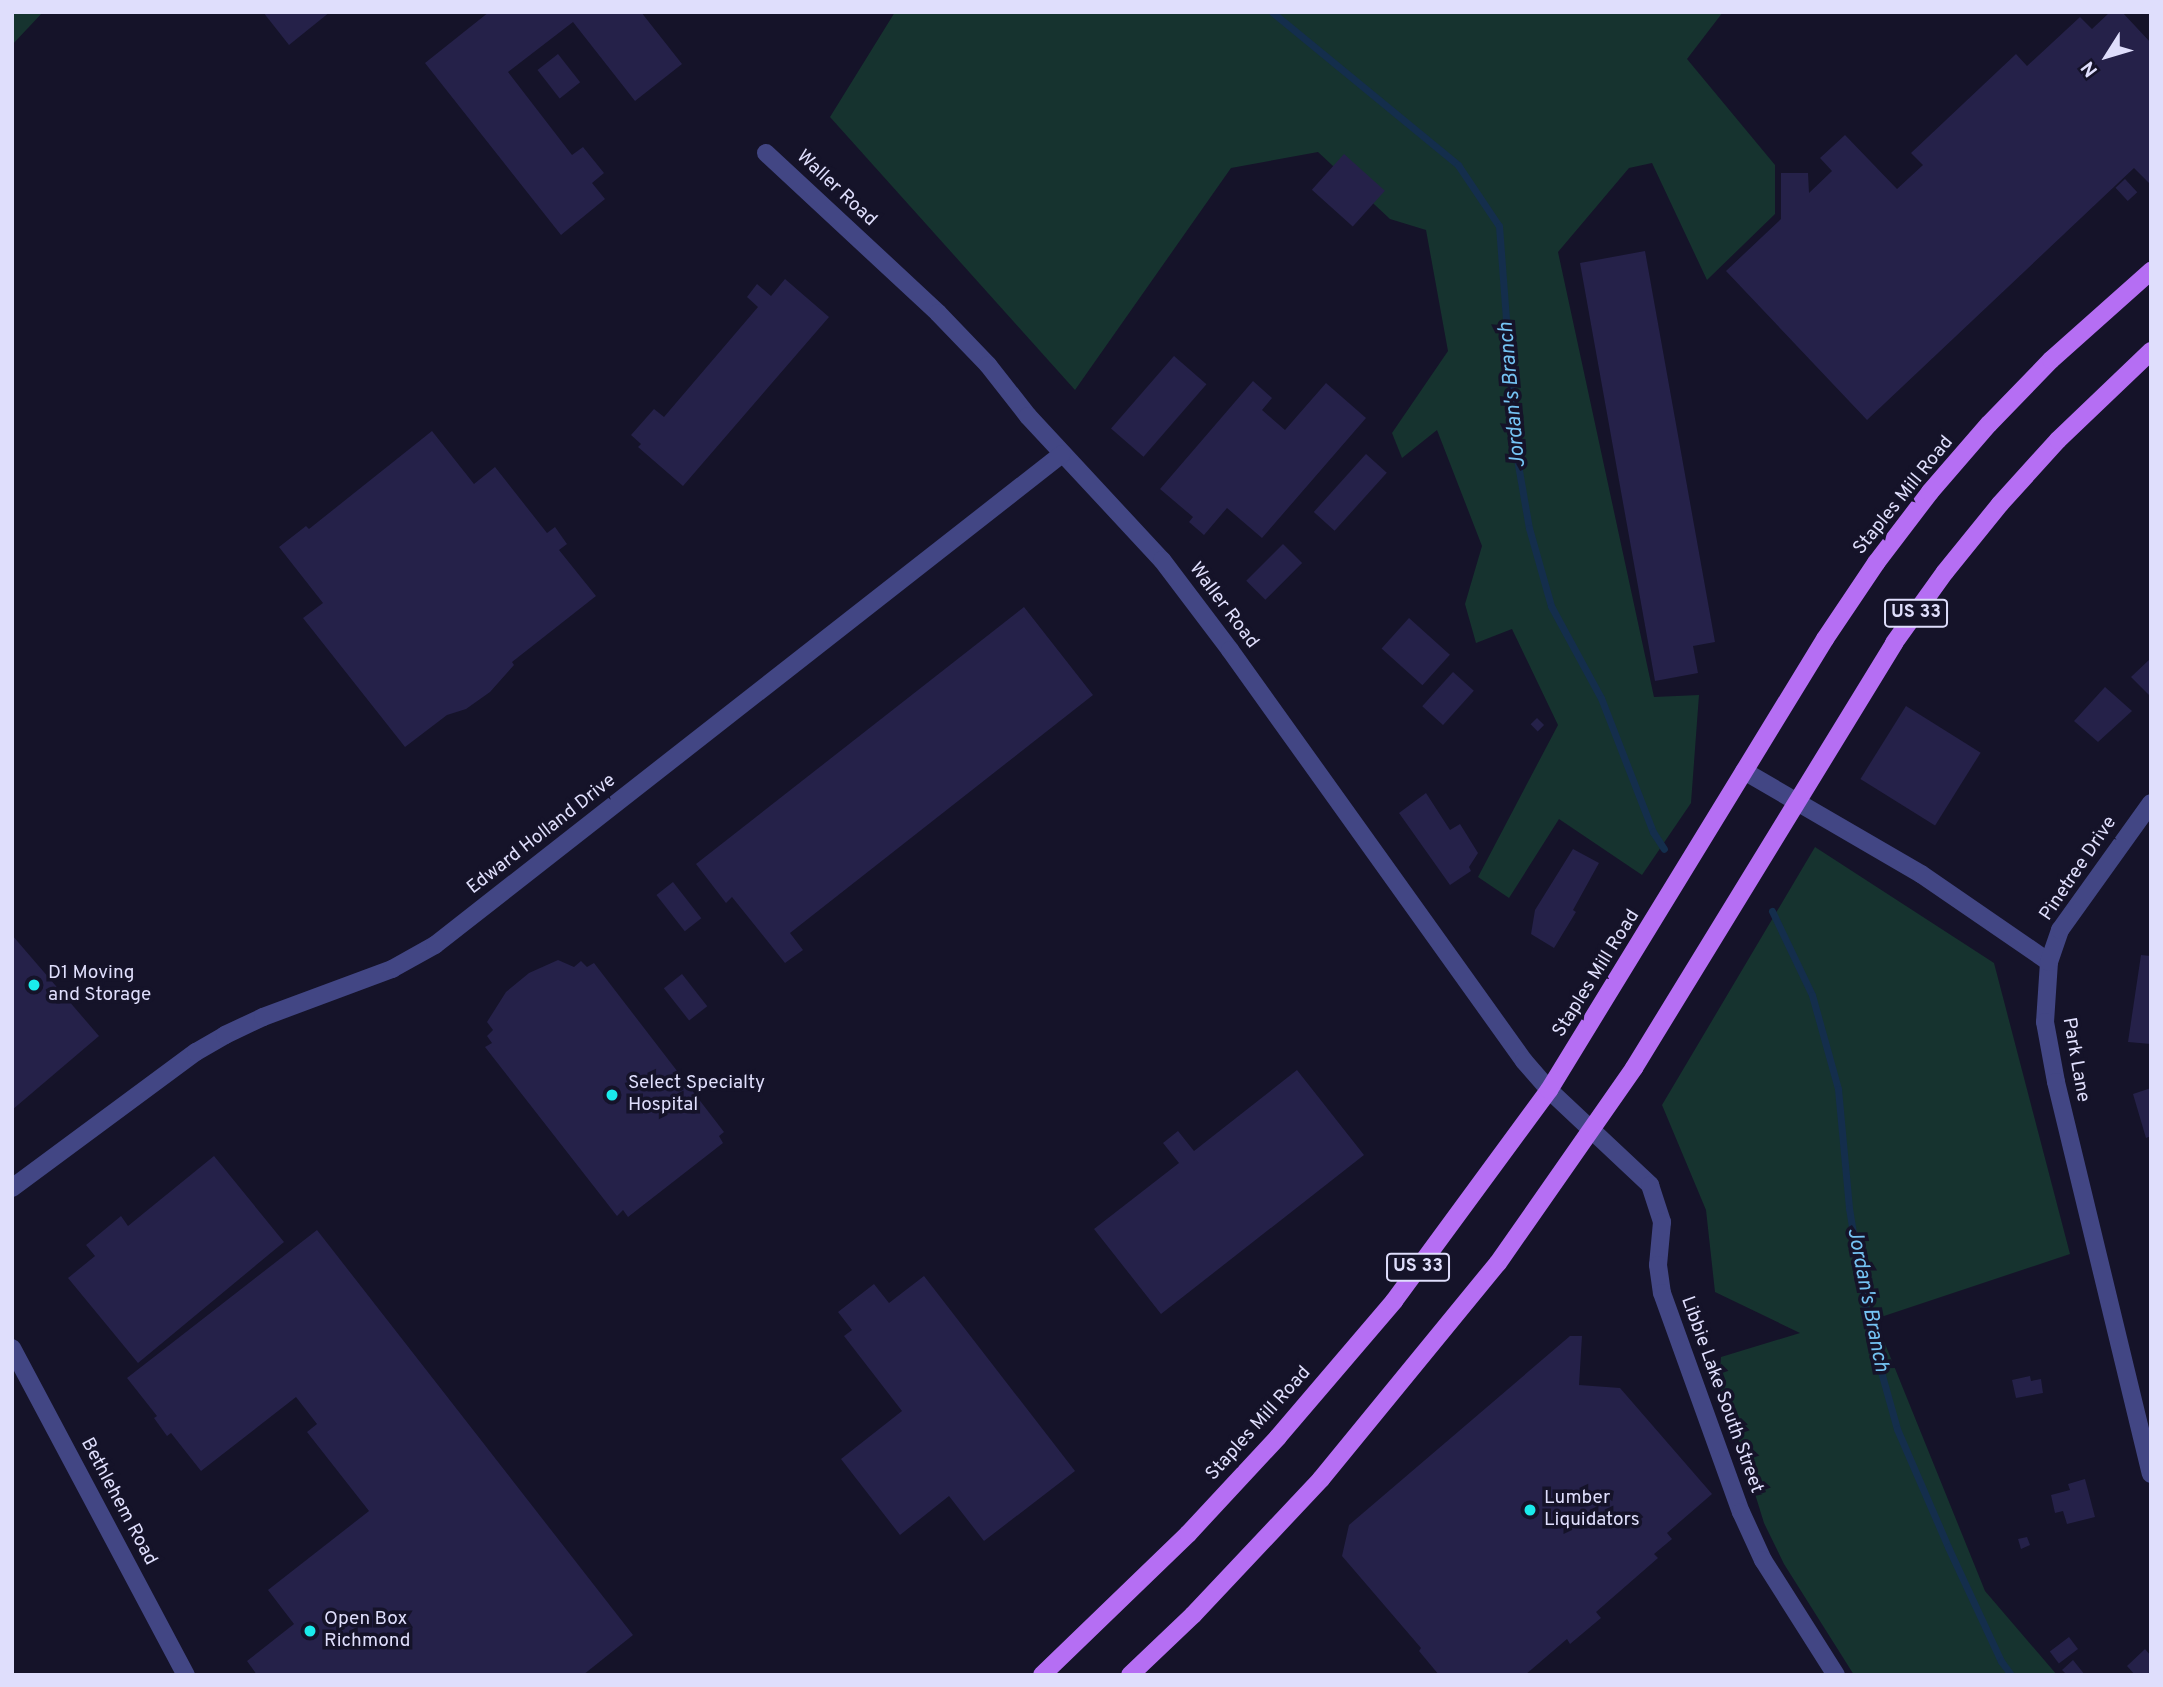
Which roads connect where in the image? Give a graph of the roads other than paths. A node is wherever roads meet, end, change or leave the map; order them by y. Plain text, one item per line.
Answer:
1 (766, 153) dead end
2 (2151, 271) edge
3 (2151, 351) edge
4 (1062, 454) junction
5 (1744, 771) junction
6 (1795, 802) junction
7 (2151, 803) edge
8 (2049, 962) junction
9 (1549, 1090) junction
10 (1592, 1132) junction
11 (12, 1188) edge
12 (12, 1349) edge
13 (2151, 1474) edge
14 (186, 1675) edge
15 (1042, 1675) edge
16 (1130, 1675) edge
17 (1836, 1675) edge

1 - 4 street, Waller Road
2 - 5 main road, Staples Mill Road / US 33
3 - 6 main road, US 33
4 - 9 street, Waller Road
4 - 11 street, Edward Holland Drive
5 - 6 street
5 - 9 main road, Staples Mill Road / US 33
6 - 8 street
6 - 10 main road, US 33
7 - 8 street, Pinetree Drive
8 - 13 street, Park Lane
9 - 10 street, Waller Road
9 - 15 main road, Staples Mill Road / US 33
10 - 16 main road, US 33
10 - 17 street, Libbie Lake South Street
12 - 14 street, Bethlehem Road

